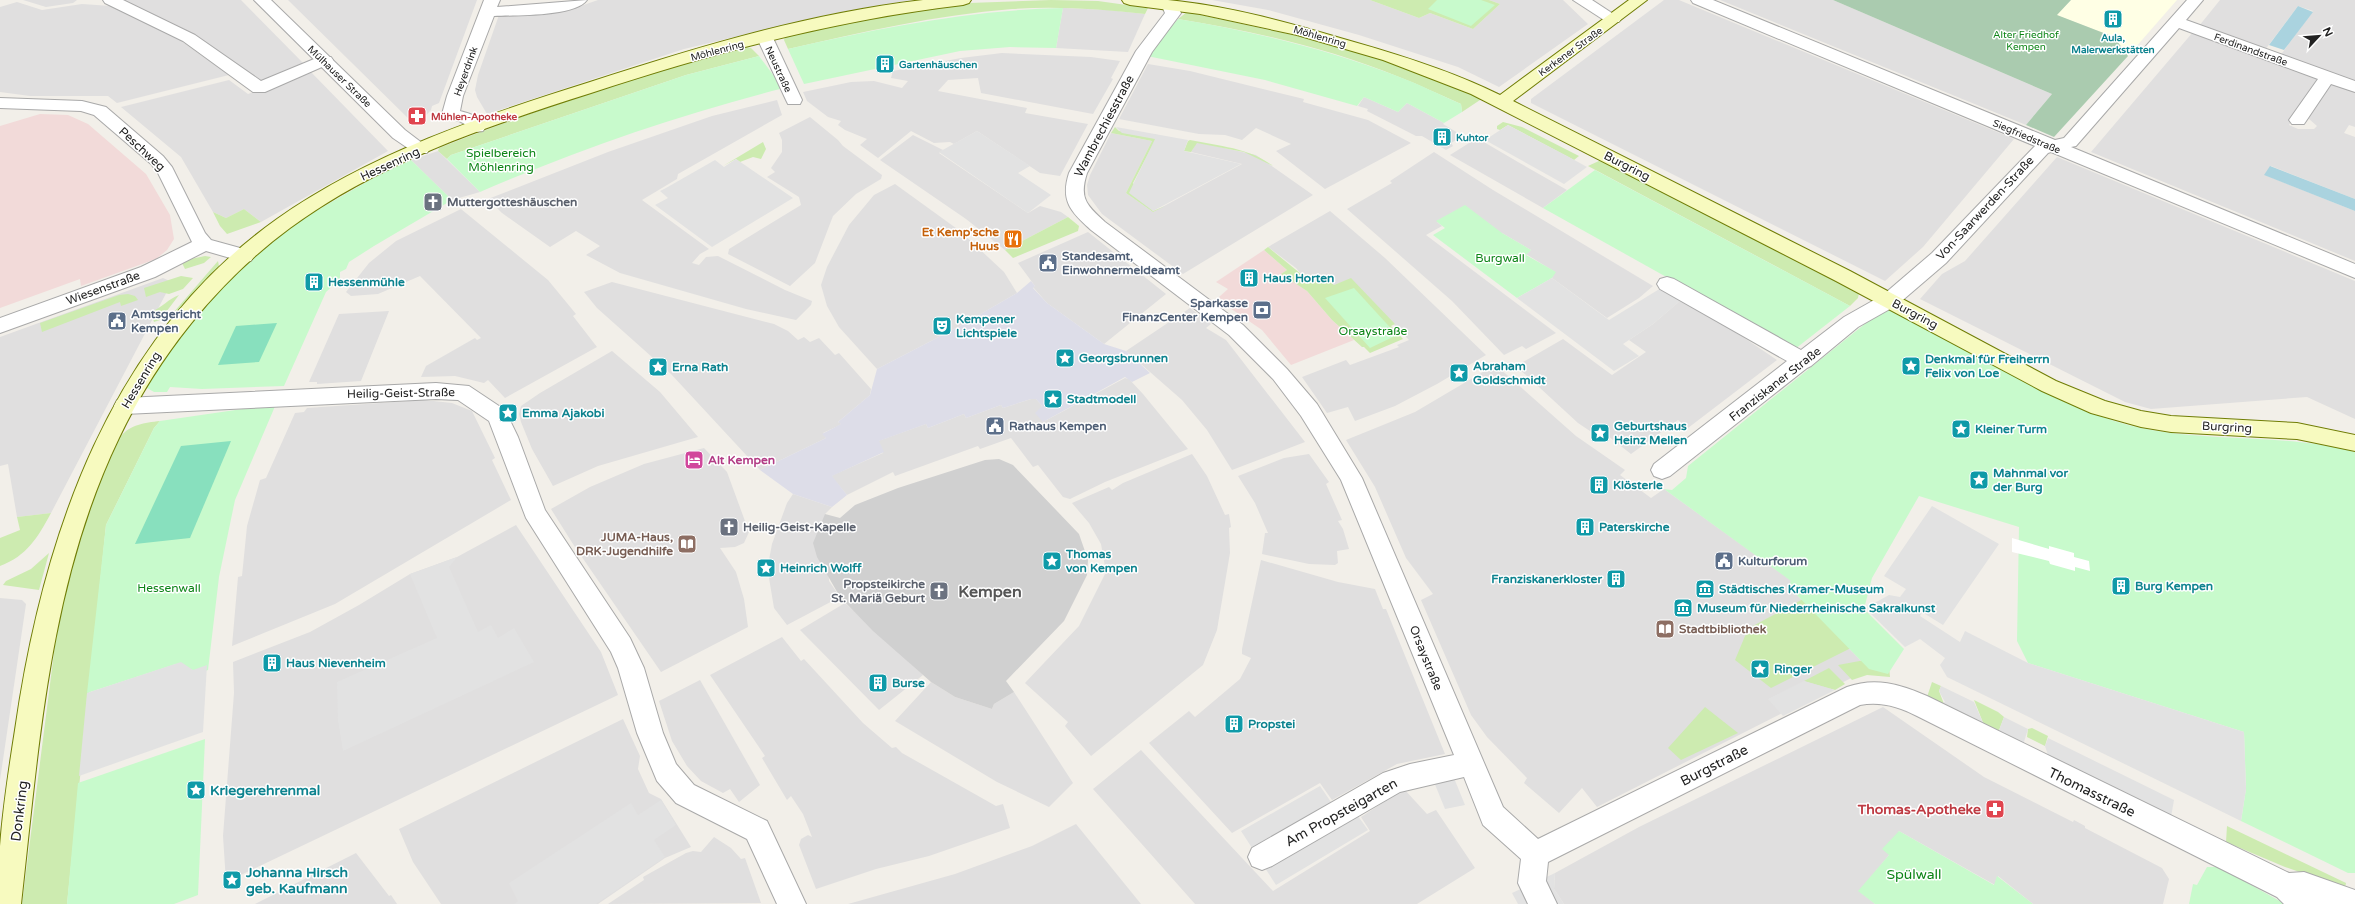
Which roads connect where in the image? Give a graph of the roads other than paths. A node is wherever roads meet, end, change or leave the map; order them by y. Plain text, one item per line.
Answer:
1 (112, 0) edge
2 (262, 0) edge
3 (579, 0) edge
4 (964, 0) edge
5 (1130, 0) edge
6 (1580, 0) edge
7 (1639, 0) edge
8 (1699, 0) edge
9 (2195, 0) edge
10 (1169, 4) junction
11 (489, 6) edge
12 (1613, 20) junction
13 (2175, 21) junction
14 (765, 38) junction
15 (325, 60) junction
16 (2328, 77) junction
17 (2355, 87) edge
18 (794, 100) dead end
19 (1501, 102) junction
20 (0, 103) edge
21 (2298, 120) dead end
22 (477, 127) junction
23 (2052, 146) junction
24 (421, 149) junction
25 (204, 244) junction
26 (244, 256) junction
27 (2355, 271) edge
28 (1667, 284) dead end
29 (1187, 292) joint
30 (1890, 300) junction
31 (0, 326) edge
32 (1804, 361) junction
33 (125, 406) junction
34 (2355, 443) edge
35 (1662, 470) dead end
36 (1897, 696) joint
37 (31, 718) joint
38 (1470, 764) junction
39 (1536, 854) junction
40 (1262, 857) dead end
41 (2287, 887) junction
42 (7, 904) edge
43 (792, 904) edge
44 (1543, 904) edge
45 (2310, 904) edge
46 (2355, 904) edge

1 - 15 street
2 - 15 street, Mülhauser Straße
3 - 11 street
4 - 14 main road, Möhlenring
5 - 10 main road, Möhlenring
6 - 12 street
7 - 12 main road, Kerkener Straße
8 - 23 street, Siegfriedstraße
9 - 13 street, Von-Saarwerden-Straße
10 - 19 main road, Möhlenring
10 - 29 street, Wambrechiesstraße
11 - 22 street, Heyerdrink
12 - 19 main road, Kerkener Straße
13 - 16 street, Ferdinandstraße
13 - 23 street, Von-Saarwerden-Straße
14 - 18 street, Neustraße
14 - 22 main road, Möhlenring
15 - 24 street, Mülhauser Straße
16 - 17 street, Ferdinandstraße
16 - 21 street
19 - 30 main road, Burgring
20 - 25 street, Peschweg
22 - 24 main road, Hessenring
23 - 27 street, Siegfriedstraße
23 - 30 street, Von-Saarwerden-Straße
24 - 26 main road, Hessenring
25 - 26 street
25 - 31 street, Wiesenstraße
26 - 33 main road, Hessenring
28 - 32 street
29 - 38 street, Orsaystraße
30 - 32 street, Franziskaner Straße
30 - 34 main road, Burgring
32 - 35 street, Franziskaner Straße
33 - 37 main road, Hessenring
33 - 43 street, Heilig-Geist-Straße
36 - 39 street, Burgstraße
36 - 41 street, Thomasstraße
37 - 42 main road, Donkring
38 - 39 street, Orsaystraße
38 - 40 street, Am Propsteigarten
39 - 44 street
41 - 45 street, Thomasstraße
41 - 46 street, Thomasstraße

